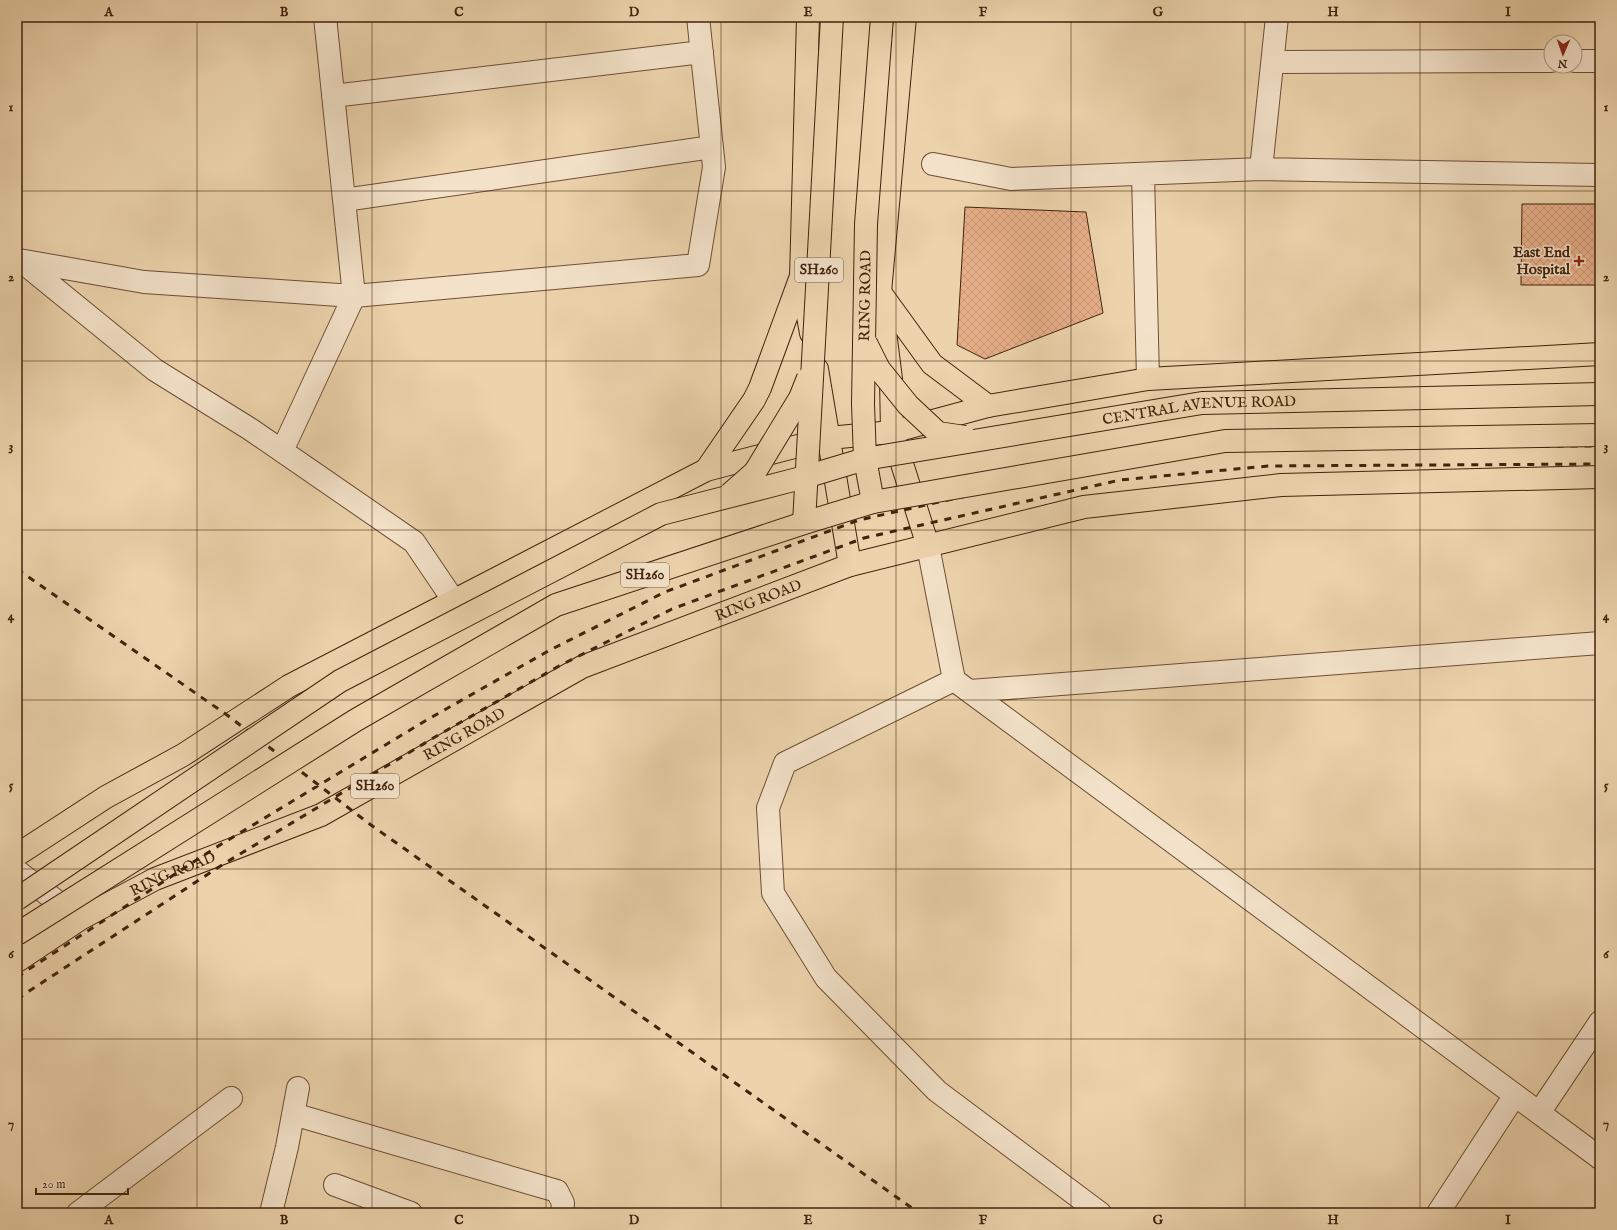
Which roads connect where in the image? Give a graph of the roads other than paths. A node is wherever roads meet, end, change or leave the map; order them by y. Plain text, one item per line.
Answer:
1 (325, 17) edge
2 (698, 17) edge
3 (808, 17) edge
4 (832, 17) edge
5 (882, 17) edge
6 (905, 17) edge
7 (1277, 17) edge
8 (702, 52) junction
9 (1543, 61) edge
10 (1583, 61) edge
11 (1600, 61) edge
12 (1273, 62) junction
13 (333, 96) junction
14 (712, 147) junction
15 (933, 164) dead end
16 (1262, 169) junction
17 (1143, 174) junction
18 (1600, 175) edge
19 (344, 200) junction
20 (18, 259) edge
21 (801, 278) junction
22 (880, 292) junction
23 (354, 296) junction
24 (864, 338) junction
25 (1600, 354) edge
26 (814, 364) junction
27 (1148, 379) junction
28 (1600, 394) edge
29 (988, 406) junction
30 (892, 432) junction
31 (1600, 435) edge
32 (828, 438) junction
33 (983, 440) junction
34 (282, 451) junction
35 (865, 459) junction
36 (706, 470) junction
37 (805, 477) junction
38 (1600, 477) edge
39 (728, 496) junction
40 (873, 502) junction
41 (804, 523) junction
42 (928, 546) junction
43 (850, 565) junction
44 (454, 601) junction
45 (1600, 643) edge
46 (962, 686) junction
47 (17, 855) edge
48 (17, 871) edge
49 (17, 899) edge
50 (80, 919) junction
51 (17, 934) edge
52 (17, 961) edge
53 (1600, 1022) edge
54 (298, 1088) dead end
55 (1515, 1095) junction
56 (231, 1098) dead end
57 (1539, 1113) junction
58 (293, 1114) junction
59 (1600, 1158) edge
60 (335, 1185) dead end
61 (78, 1213) edge
62 (271, 1213) edge
63 (411, 1213) edge
64 (562, 1213) edge
65 (1100, 1213) edge
66 (1438, 1213) edge

1 - 13 street
2 - 8 street
3 - 21 main road, SH260
4 - 26 main road, SH260, bridge
5 - 24 main road, RING ROAD / SH260, bridge
6 - 22 main road, RING ROAD
7 - 12 street
8 - 13 street
8 - 14 street
9 - 12 street
10 - 11 street
12 - 16 street
13 - 19 street
14 - 19 street
14 - 23 street
15 - 17 street
16 - 17 street
16 - 18 street
17 - 27 street
19 - 23 street
20 - 23 street
20 - 34 street
21 - 32 main road, SH260
21 - 36 main road
22 - 29 main road
22 - 30 main road, RING ROAD
23 - 34 street
24 - 33 main road, bridge
24 - 35 main road, RING ROAD / SH260, bridge
25 - 27 main road, CENTRAL AVENUE ROAD
26 - 37 main road, SH260, bridge
26 - 39 main road, bridge
27 - 29 main road, CENTRAL AVENUE ROAD
28 - 33 main road, CENTRAL AVENUE ROAD, bridge
29 - 30 main road, CENTRAL AVENUE ROAD
30 - 32 main road, CENTRAL AVENUE ROAD
30 - 42 main road, RING ROAD
31 - 40 main road, bridge
32 - 36 main road, CENTRAL AVENUE ROAD
32 - 43 main road
33 - 35 main road, CENTRAL AVENUE ROAD, bridge
34 - 44 street
35 - 37 main road, CENTRAL AVENUE ROAD, bridge
35 - 40 main road, RING ROAD / SH260, bridge
36 - 44 main road, CENTRAL AVENUE ROAD
37 - 39 main road, bridge
37 - 41 main road, SH260, bridge
38 - 42 main road, RING ROAD
39 - 49 main road, bridge
40 - 41 main road, RING ROAD / SH260, bridge
41 - 51 main road, RING ROAD / SH260, bridge
42 - 43 main road, RING ROAD / SH260
42 - 46 street
43 - 50 main road, RING ROAD / SH260
44 - 47 main road, CENTRAL AVENUE ROAD
45 - 46 street
46 - 55 street
46 - 65 street
48 - 50 street
50 - 52 main road, RING ROAD / SH260
53 - 57 street
54 - 58 street
55 - 57 street
55 - 66 street
56 - 61 street
57 - 59 street
58 - 62 street
58 - 64 street
60 - 63 street

